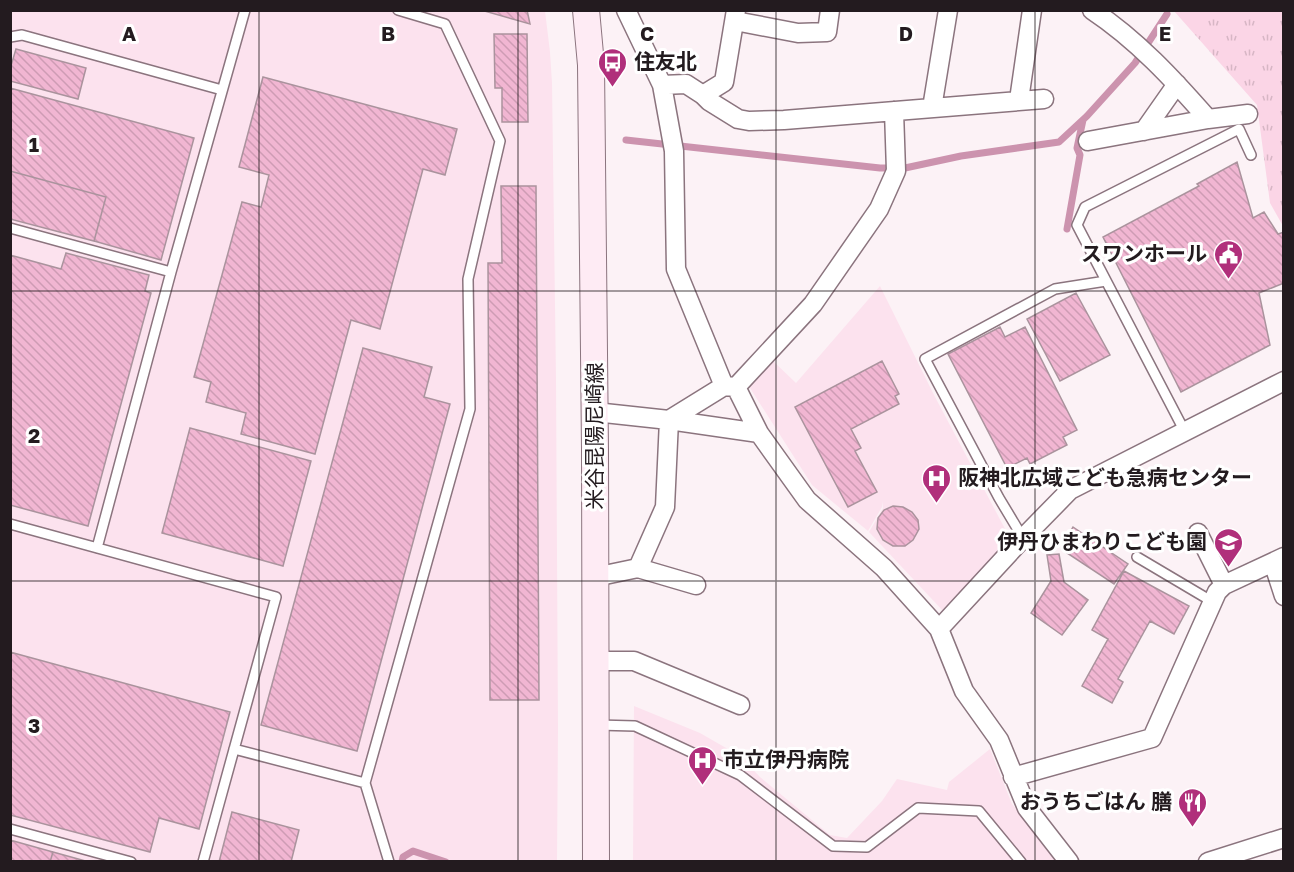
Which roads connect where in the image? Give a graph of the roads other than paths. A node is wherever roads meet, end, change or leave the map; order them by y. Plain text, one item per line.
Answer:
1 (245, 10) edge
2 (398, 10) edge
3 (586, 10) edge
4 (626, 10) edge
5 (830, 10) edge
6 (948, 10) edge
7 (1032, 10) edge
8 (1092, 10) edge
9 (735, 16) edge
10 (10, 37) edge
11 (1177, 84) junction
12 (662, 85) junction
13 (222, 90) junction
14 (703, 95) junction
15 (1044, 99) dead end
16 (1019, 100) junction
17 (932, 108) junction
18 (894, 111) junction
19 (1248, 114) dead end
20 (1209, 119) junction
21 (1144, 131) junction
22 (1088, 141) dead end
23 (1251, 155) dead end
24 (10, 228) edge
25 (171, 272) junction
26 (1106, 281) junction
27 (1284, 381) edge
28 (730, 386) junction
29 (595, 412) junction
30 (669, 420) junction
31 (1185, 432) junction
32 (759, 433) junction
33 (10, 524) edge
34 (1198, 533) dead end
35 (1023, 538) junction
36 (97, 548) junction
37 (1137, 557) dead end
38 (1278, 559) edge
39 (638, 568) junction
40 (595, 577) junction
41 (696, 585) dead end
42 (1224, 585) junction
43 (1284, 596) edge
44 (1213, 602) junction
45 (939, 629) junction
46 (596, 661) junction
47 (740, 705) dead end
48 (596, 725) junction
49 (234, 749) junction
50 (1013, 777) junction
51 (365, 783) junction
52 (10, 829) edge
53 (1284, 838) edge
54 (131, 861) edge
55 (203, 861) edge
56 (389, 861) edge
57 (596, 861) edge
58 (1021, 861) edge
59 (1070, 861) edge
60 (1208, 861) edge

1 - 13 lane
2 - 51 lane
3 - 29 main road, 米谷昆陽尼崎線
4 - 12 street
5 - 9 street
6 - 17 street
7 - 16 street
8 - 11 street
9 - 14 street
10 - 13 lane
11 - 20 street
11 - 21 street
12 - 14 street
12 - 28 street
13 - 25 lane
14 - 18 street
15 - 16 street
16 - 17 street
17 - 18 street
18 - 28 street
19 - 20 street
20 - 21 street
21 - 22 street
23 - 26 lane
24 - 25 lane
25 - 36 lane
26 - 31 lane
26 - 35 lane
27 - 31 street
28 - 30 street
28 - 32 street
29 - 30 street
29 - 40 main road, 米谷昆陽尼崎線
30 - 32 street
30 - 39 street
31 - 35 street
32 - 45 street
33 - 36 lane
34 - 42 street
35 - 45 street
36 - 49 lane
37 - 44 lane
38 - 42 street
38 - 43 street
39 - 40 street
39 - 41 street
40 - 46 main road, 米谷昆陽尼崎線
42 - 44 street
44 - 50 street
45 - 50 street
46 - 47 street
46 - 48 main road, 米谷昆陽尼崎線
48 - 57 main road, 米谷昆陽尼崎線
48 - 58 lane
49 - 51 lane
49 - 55 lane
50 - 59 street
51 - 56 lane
52 - 54 lane
53 - 60 street

